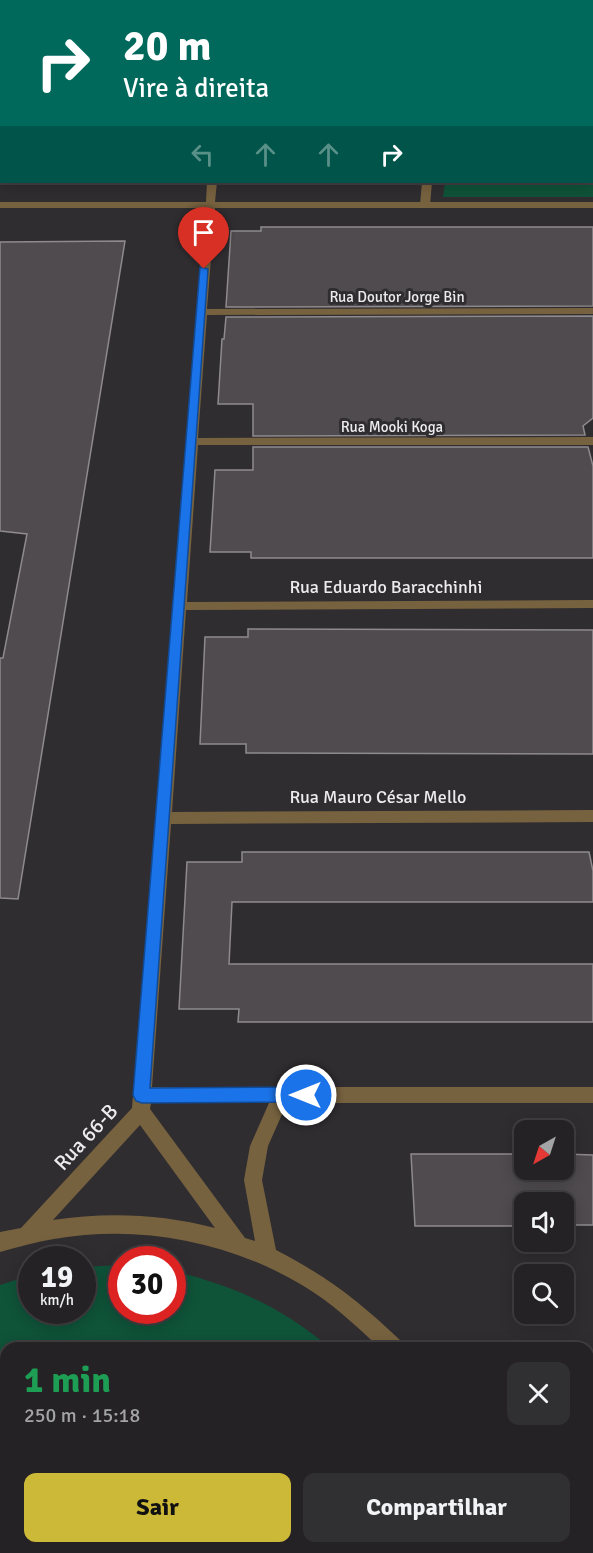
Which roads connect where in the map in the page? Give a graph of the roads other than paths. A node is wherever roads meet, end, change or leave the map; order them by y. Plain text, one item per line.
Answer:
1 (212, 183) edge
2 (427, 183) edge
3 (0, 205) edge
4 (208, 205) junction
5 (425, 205) junction
6 (593, 205) edge
7 (593, 311) edge
8 (201, 312) junction
9 (593, 441) edge
10 (191, 442) junction
11 (593, 604) edge
12 (178, 606) junction
13 (593, 816) edge
14 (163, 818) junction
15 (282, 1095) junction
16 (593, 1095) edge
17 (141, 1103) junction
18 (28, 1233) junction
19 (0, 1242) edge
20 (237, 1242) junction
21 (267, 1255) junction
22 (389, 1342) edge

1 - 4 street
2 - 5 street
3 - 4 street
4 - 5 street
4 - 8 street
5 - 6 street
7 - 8 street, Rua Doutor Jorge Bin
8 - 10 street
9 - 10 street, Rua Mooki Koga
10 - 12 street
11 - 12 street, Rua Eduardo Baracchinhi
12 - 14 street
13 - 14 street, Rua Mauro César Mello
14 - 17 street
15 - 16 street
15 - 17 street
15 - 21 street
17 - 18 street, Rua 66-B
17 - 20 street, Rua 66-B
18 - 19 street
18 - 20 street
20 - 21 street
21 - 22 street

